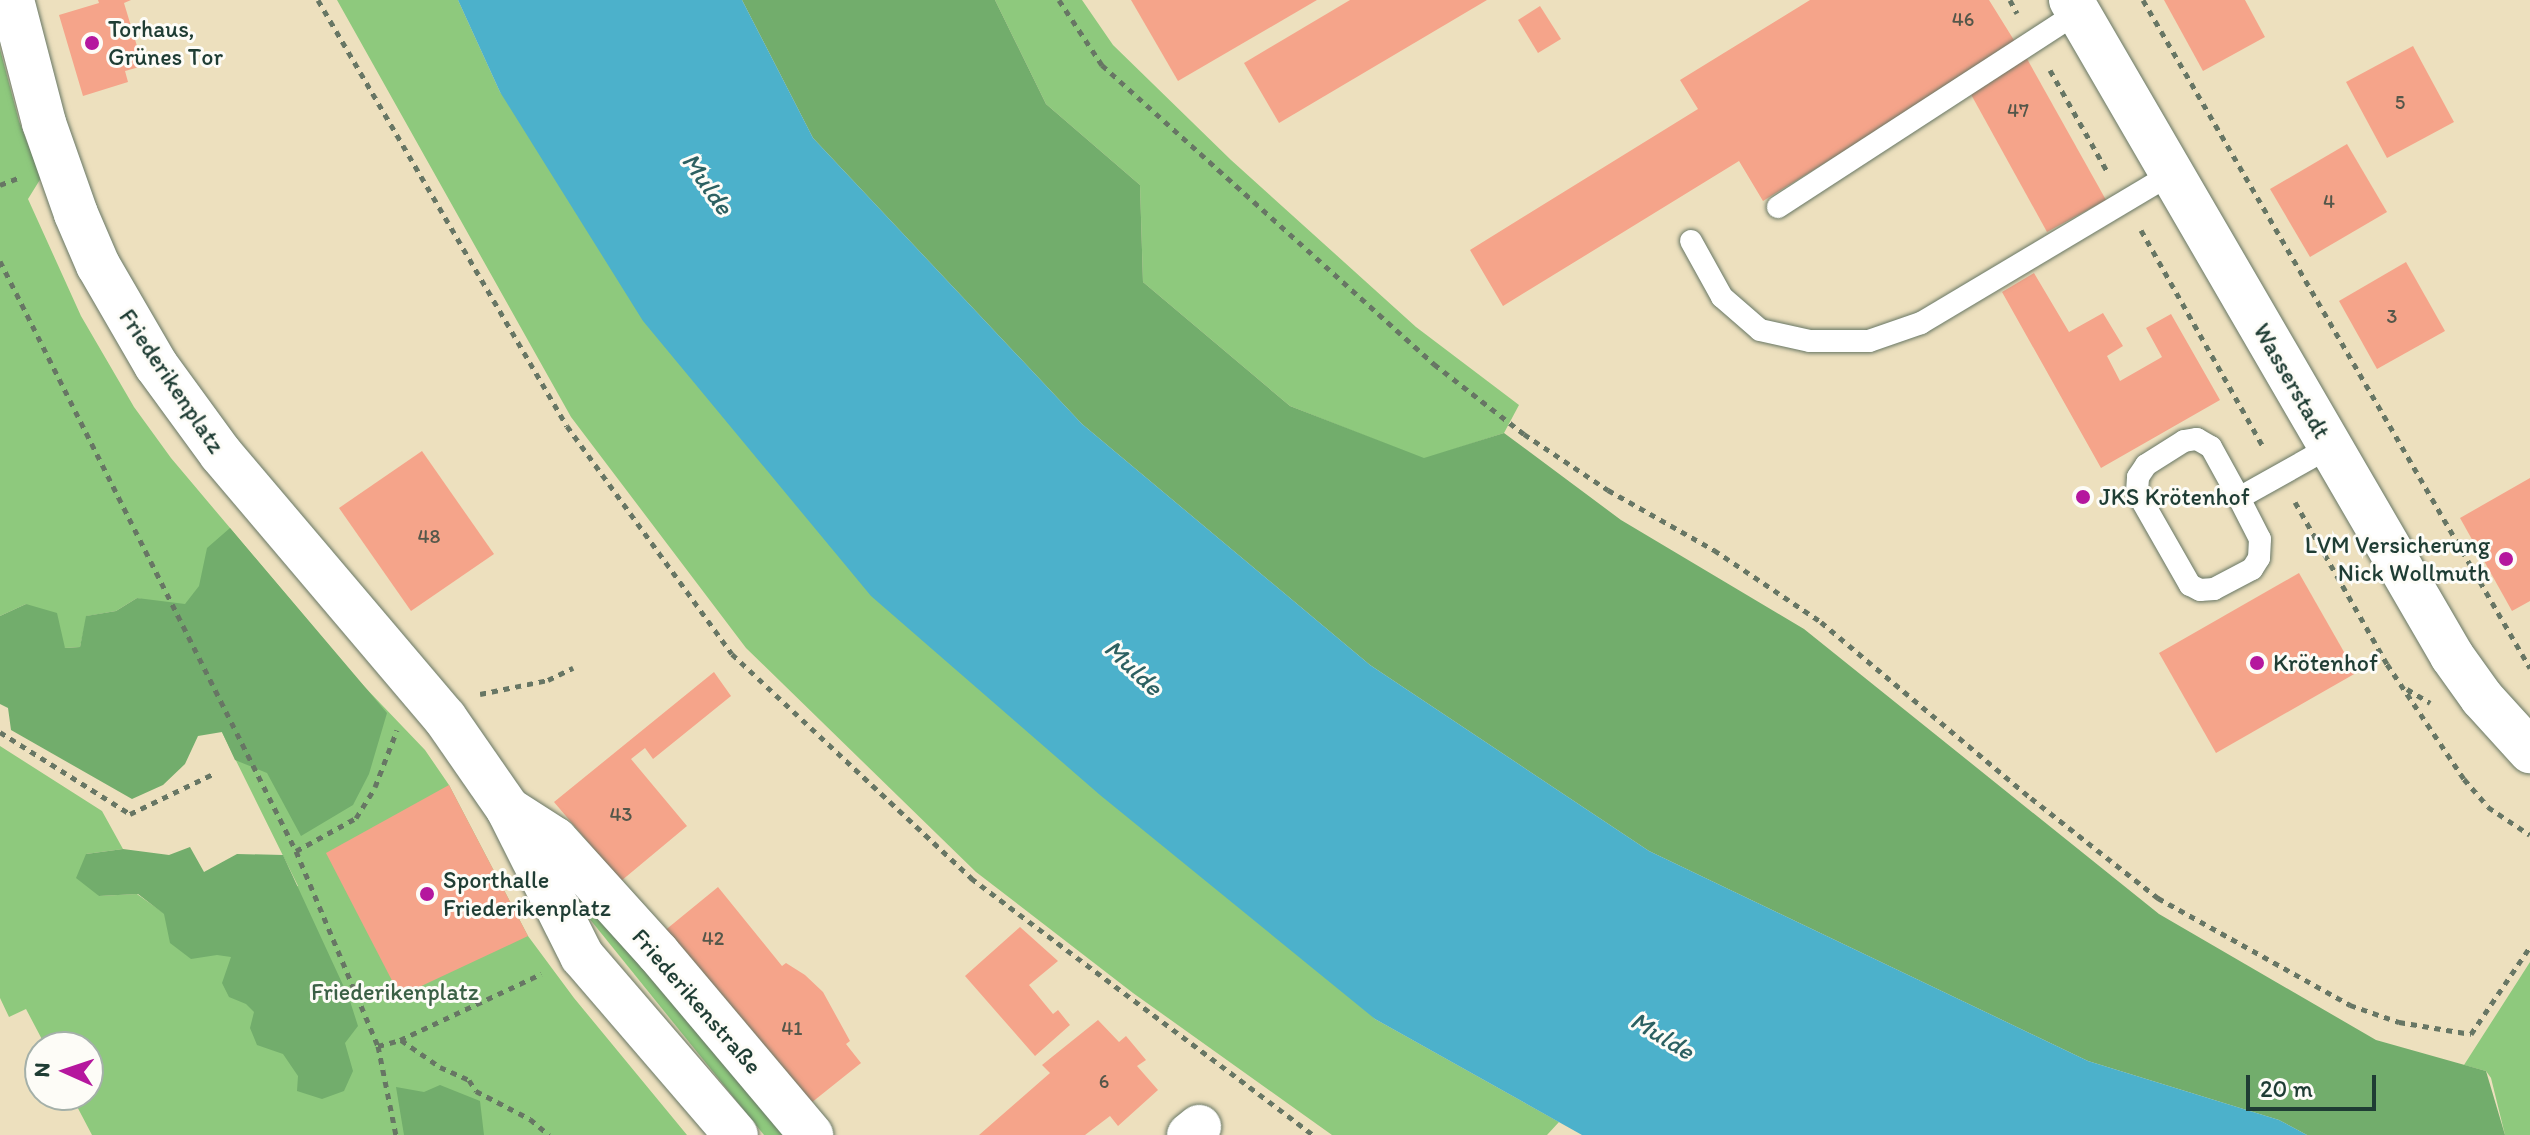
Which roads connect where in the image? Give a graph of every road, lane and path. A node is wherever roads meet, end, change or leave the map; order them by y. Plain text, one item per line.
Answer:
1 (12, 0) edge
2 (318, 0) edge
3 (1059, 0) edge
4 (2010, 0) edge
5 (2143, 0) edge
6 (2074, 6) edge
7 (2034, 42) junction
8 (2171, 174) junction
9 (26, 175) dead end
10 (0, 185) edge
11 (2124, 200) junction
12 (1778, 207) dead end
13 (1691, 241) dead end
14 (0, 261) edge
15 (2330, 447) junction
16 (2280, 475) junction
17 (2239, 498) junction
18 (573, 668) dead end
19 (2530, 668) edge
20 (430, 699) junction
21 (0, 732) edge
22 (2530, 751) edge
23 (213, 774) dead end
24 (508, 809) junction
25 (2530, 835) edge
26 (296, 851) junction
27 (2530, 947) edge
28 (582, 956) junction
29 (400, 1040) junction
30 (378, 1046) junction
31 (396, 1135) edge
32 (549, 1135) edge
33 (736, 1135) edge
34 (811, 1135) edge
35 (1313, 1135) edge

1 - 20 main road, Friederikenplatz
2 - 35 path
3 - 27 path
4 - 7 path
5 - 19 path
6 - 7 lane
6 - 8 main road, Wasserstadt
7 - 11 path
7 - 12 lane
8 - 11 lane
8 - 15 main road, Wasserstadt
9 - 10 path
11 - 13 lane
11 - 16 path
14 - 26 path
15 - 16 lane
15 - 22 main road, Wasserstadt
16 - 17 lane
16 - 25 path
17 - 17 lane
18 - 20 path
20 - 24 main road, Friederikenplatz
20 - 26 path
21 - 23 path
24 - 28 main road, Friederikenplatz
24 - 34 main road, Friederikenstraße
26 - 30 path
28 - 29 path
28 - 33 main road, Friederikenplatz
29 - 30 path
29 - 32 path
30 - 31 path

